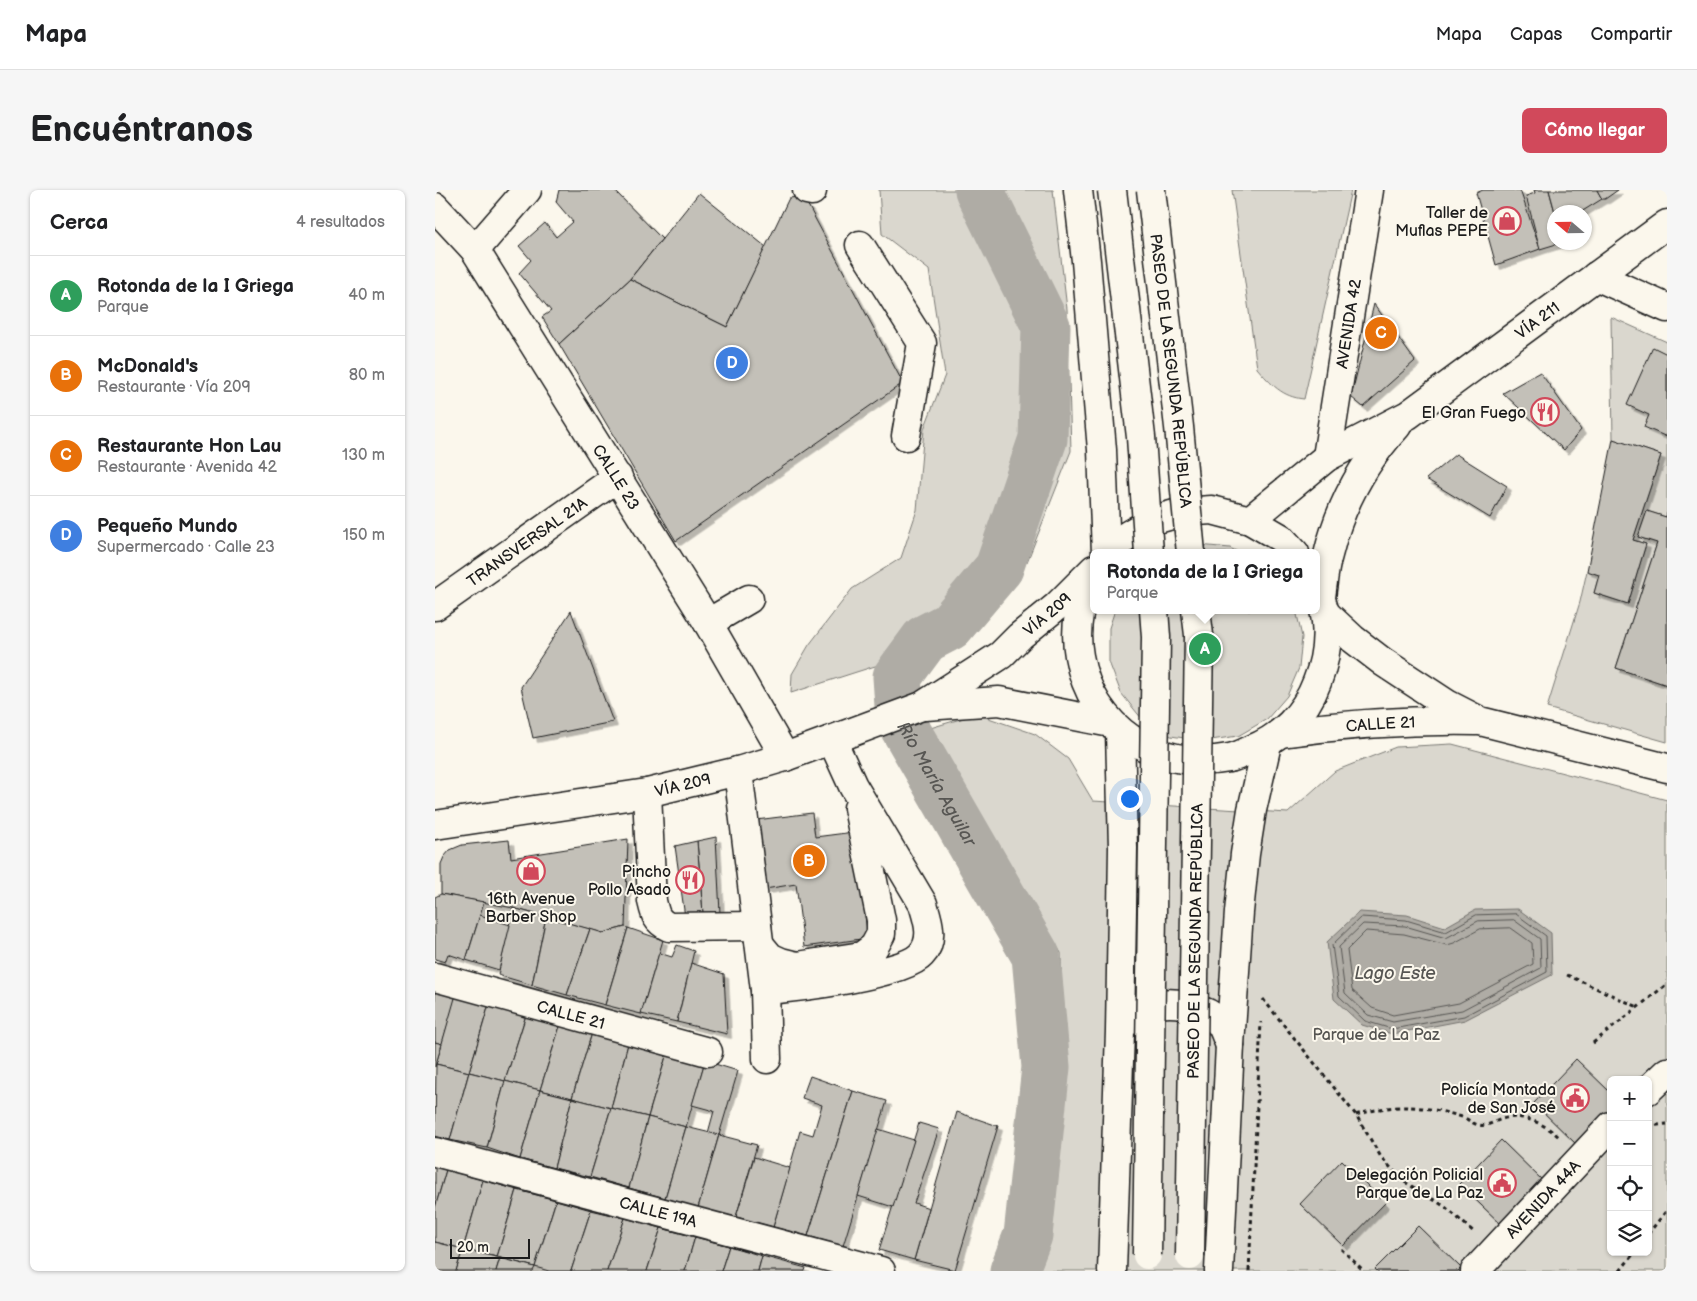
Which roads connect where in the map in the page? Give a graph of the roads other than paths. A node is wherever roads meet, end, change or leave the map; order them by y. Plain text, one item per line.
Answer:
1 (527, 190) edge
2 (1078, 190) edge
3 (1112, 190) edge
4 (1151, 190) edge
5 (1369, 190) edge
6 (435, 207) edge
7 (1667, 224) edge
8 (860, 245) dead end
9 (475, 250) junction
10 (1596, 276) junction
11 (1667, 308) edge
12 (1408, 415) junction
13 (906, 436) dead end
14 (1327, 457) junction
15 (619, 478) junction
16 (1250, 520) junction
17 (1108, 549) edge
18 (1112, 549) edge
19 (1149, 549) edge
20 (1191, 549) edge
21 (1291, 549) edge
22 (1090, 573) edge
23 (1090, 581) edge
24 (749, 599) dead end
25 (1321, 599) edge
26 (435, 606) edge
27 (1153, 614) edge
28 (1196, 614) edge
29 (708, 623) junction
30 (922, 706) junction
31 (1480, 721) junction
32 (1115, 728) junction
33 (843, 736) junction
34 (1274, 739) junction
35 (785, 757) junction
36 (1667, 768) edge
37 (739, 771) junction
38 (853, 786) junction
39 (647, 794) junction
40 (435, 825) edge
41 (759, 935) junction
42 (435, 977) edge
43 (765, 990) junction
44 (1120, 1031) junction
45 (1230, 1045) junction
46 (708, 1052) dead end
47 (767, 1059) dead end
48 (1667, 1072) edge
49 (1652, 1086) edge
50 (1607, 1130) edge
51 (435, 1152) edge
52 (1147, 1263) edge
53 (1190, 1264) edge
54 (881, 1271) edge
55 (1112, 1271) edge
56 (1219, 1271) edge
57 (1475, 1271) edge

1 - 9 main road
2 - 17 main road
3 - 19 main road, bridge
4 - 20 main road, PASEO DE LA SEGUNDA REPÚBLICA, bridge
5 - 14 main road, AVENIDA 42
6 - 9 main road, CALLE 23
7 - 10 main road, VÍA 211
8 - 13 main road
9 - 15 main road, CALLE 23
10 - 11 main road
10 - 12 main road, VÍA 211
12 - 14 main road, VÍA 211
12 - 25 main road, VÍA 211
14 - 16 main road, VÍA 211
15 - 26 main road, TRANSVERSAL 21A
15 - 29 main road, CALLE 23
16 - 18 main road
16 - 21 main road
22 - 30 main road, VÍA 209
23 - 32 main road
24 - 29 main road
25 - 31 main road, CALLE 21
25 - 34 main road, VÍA 211
27 - 52 main road, bridge
28 - 53 main road, PASEO DE LA SEGUNDA REPÚBLICA, bridge
29 - 35 main road, CALLE 23
30 - 32 main road, VÍA 209
30 - 33 main road, VÍA 209
31 - 34 main road, CALLE 21
31 - 36 main road, CALLE 21
32 - 34 main road, CALLE 21
32 - 44 main road
33 - 35 main road, VÍA 209
33 - 38 main road
34 - 45 main road
35 - 37 main road, VÍA 209
37 - 39 main road, VÍA 209
37 - 41 main road
38 - 41 main road
38 - 43 main road
39 - 40 main road, VÍA 209
39 - 41 main road
41 - 43 main road
42 - 46 main road, CALLE 21
43 - 47 main road
44 - 45 main road
44 - 55 main road
45 - 56 main road
48 - 49 main road
50 - 57 main road, AVENIDA 44A
51 - 54 main road, CALLE 19A

